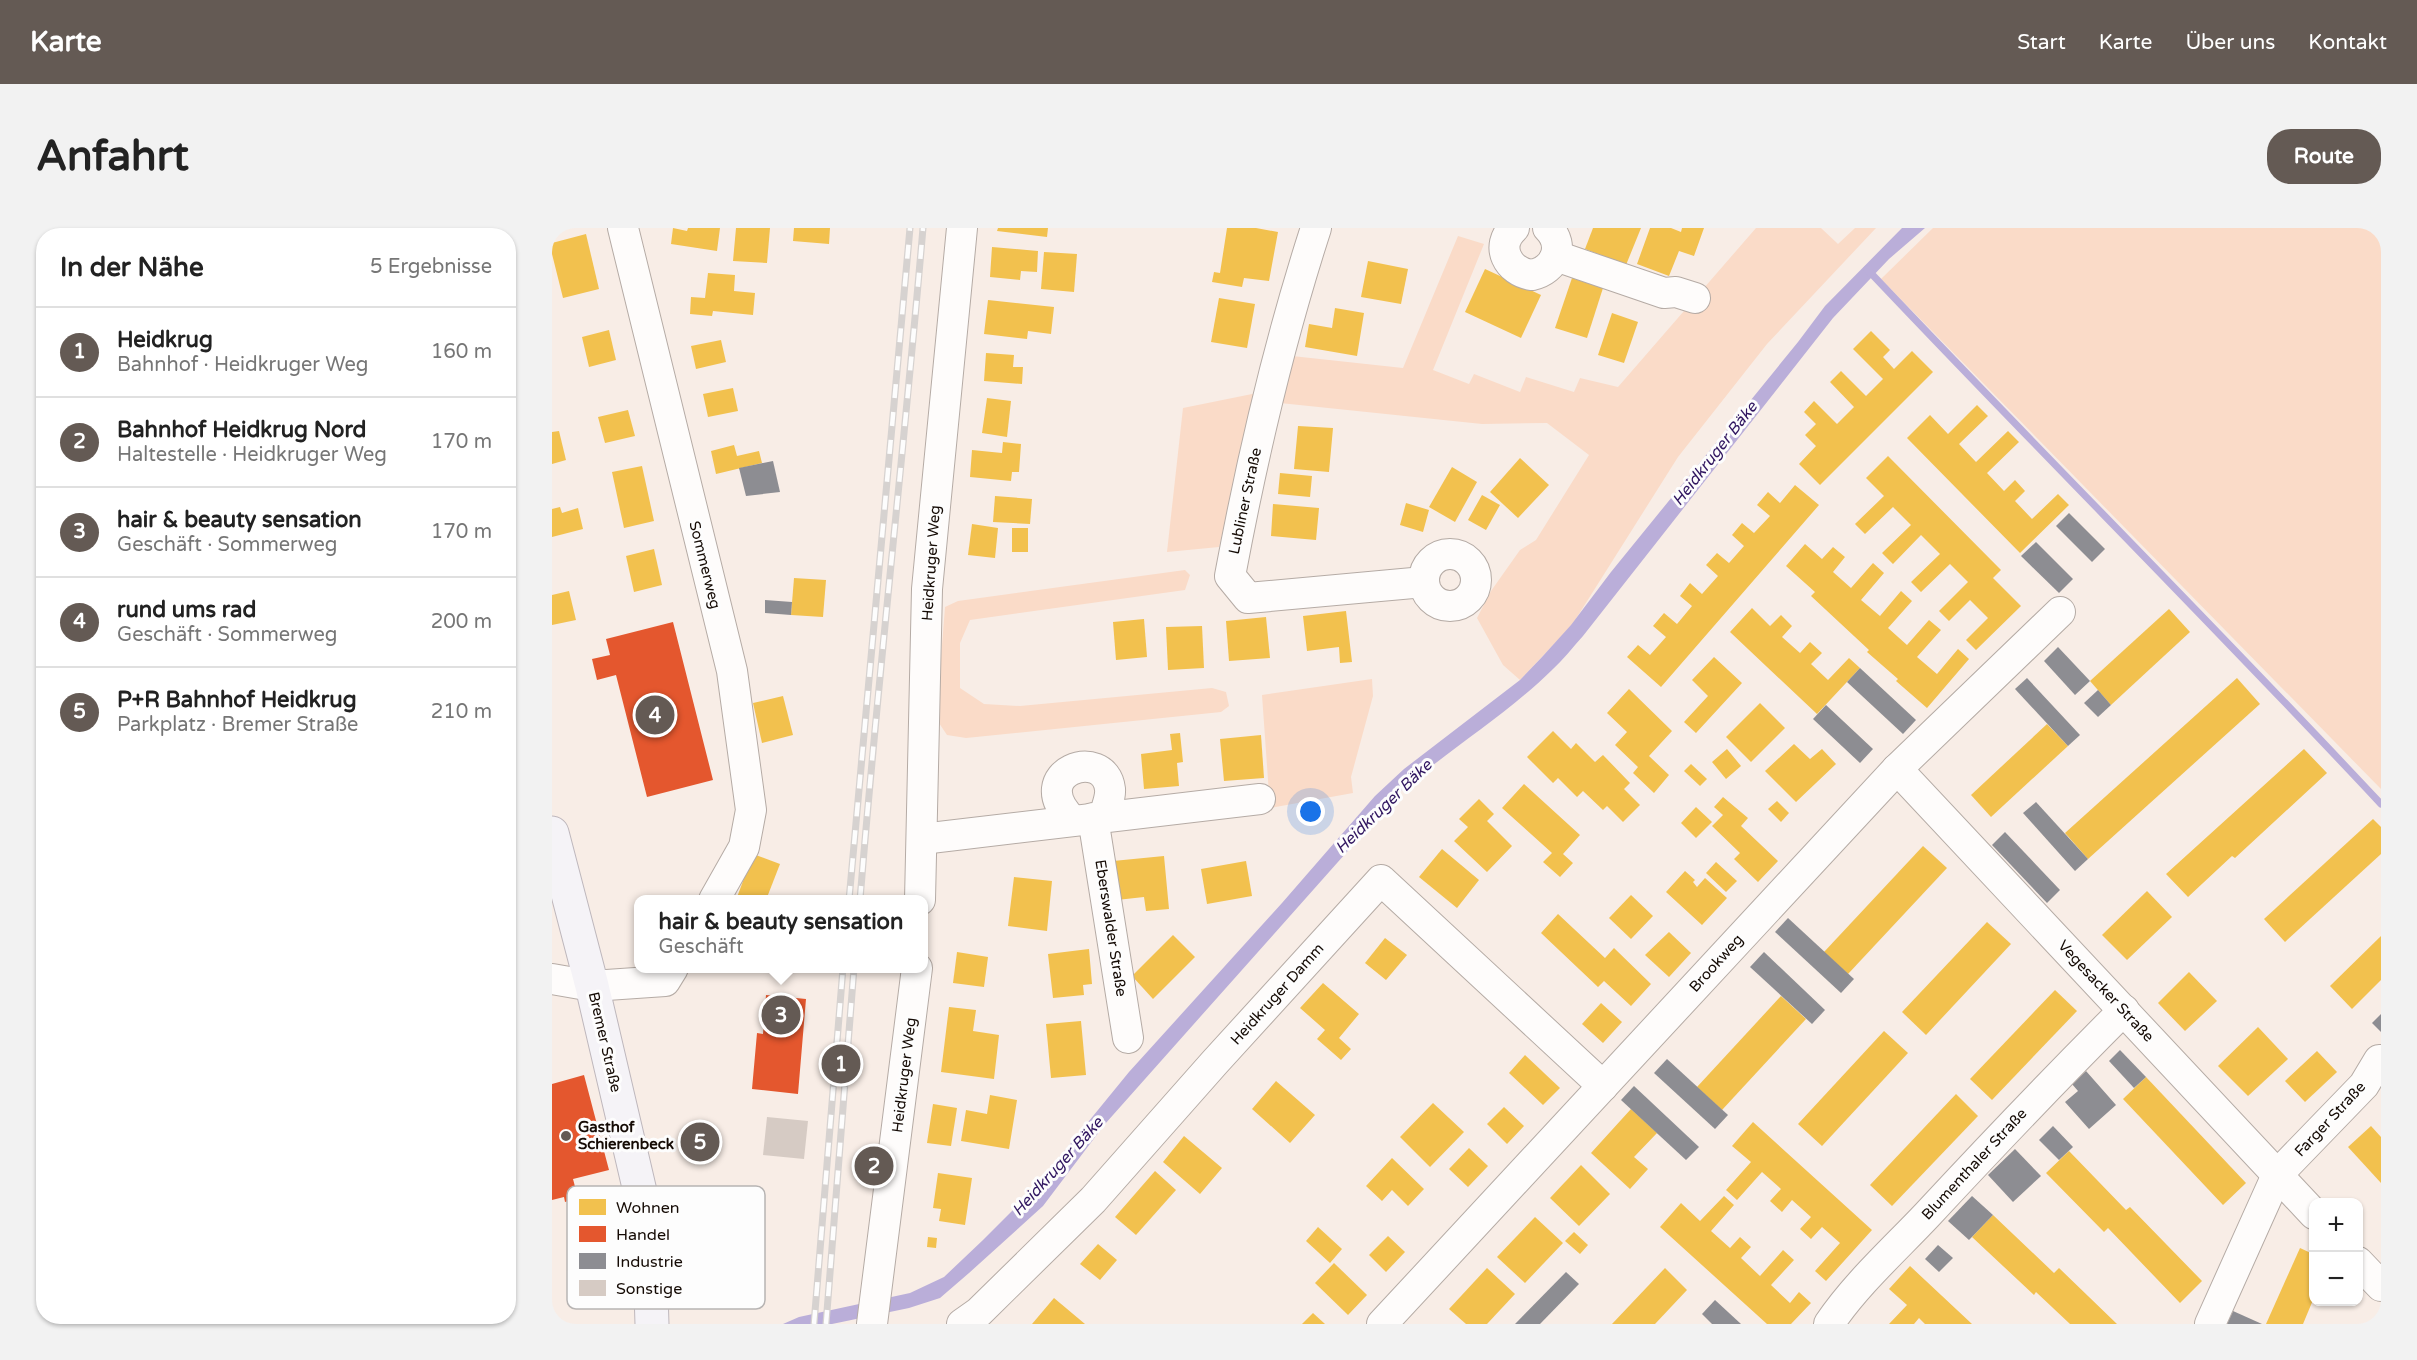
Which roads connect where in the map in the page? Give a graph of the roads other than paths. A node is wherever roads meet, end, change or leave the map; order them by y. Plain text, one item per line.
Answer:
1 (623, 228) edge
2 (962, 228) edge
3 (1316, 228) edge
4 (1502, 231) edge
5 (1552, 242) edge
6 (1695, 298) dead end
7 (1424, 582) dead end
8 (2060, 612) dead end
9 (1897, 769) junction
10 (1260, 799) dead end
11 (1090, 818) junction
12 (552, 833) edge
13 (922, 839) junction
14 (717, 895) edge
15 (920, 895) edge
16 (670, 973) edge
17 (916, 973) edge
18 (552, 980) edge
19 (592, 986) junction
20 (2124, 1010) junction
21 (1128, 1038) dead end
22 (2379, 1060) dead end
23 (1603, 1086) junction
24 (2277, 1175) junction
25 (639, 1186) edge
26 (2309, 1210) edge
27 (2363, 1267) edge
28 (2381, 1286) edge
29 (652, 1309) edge
30 (652, 1324) edge
31 (872, 1324) edge
32 (962, 1324) edge
33 (1382, 1324) edge
34 (1829, 1324) edge
35 (2210, 1324) edge

1 - 14 street, Sommerweg
2 - 13 street, Heidkruger Weg
3 - 7 street, Lubliner Straße
4 - 5 street
5 - 6 street
8 - 9 street, Brookweg
9 - 20 street, Vegesacker Straße
9 - 23 street, Brookweg
10 - 11 street
11 - 13 street
11 - 21 street, Eberswalder Straße
12 - 19 main road, Bremer Straße
13 - 15 street, Heidkruger Weg
16 - 19 street
17 - 31 street, Heidkruger Weg
18 - 19 street
19 - 25 main road, Bremer Straße
20 - 24 street, Vegesacker Straße
20 - 34 street, Blumenthaler Straße
22 - 24 street, Farger Straße
23 - 32 street, Heidkruger Damm
23 - 33 street, Brookweg
24 - 26 street, Vegesacker Straße
24 - 35 street, Farger Straße
27 - 28 street
29 - 30 main road, Bremer Straße

